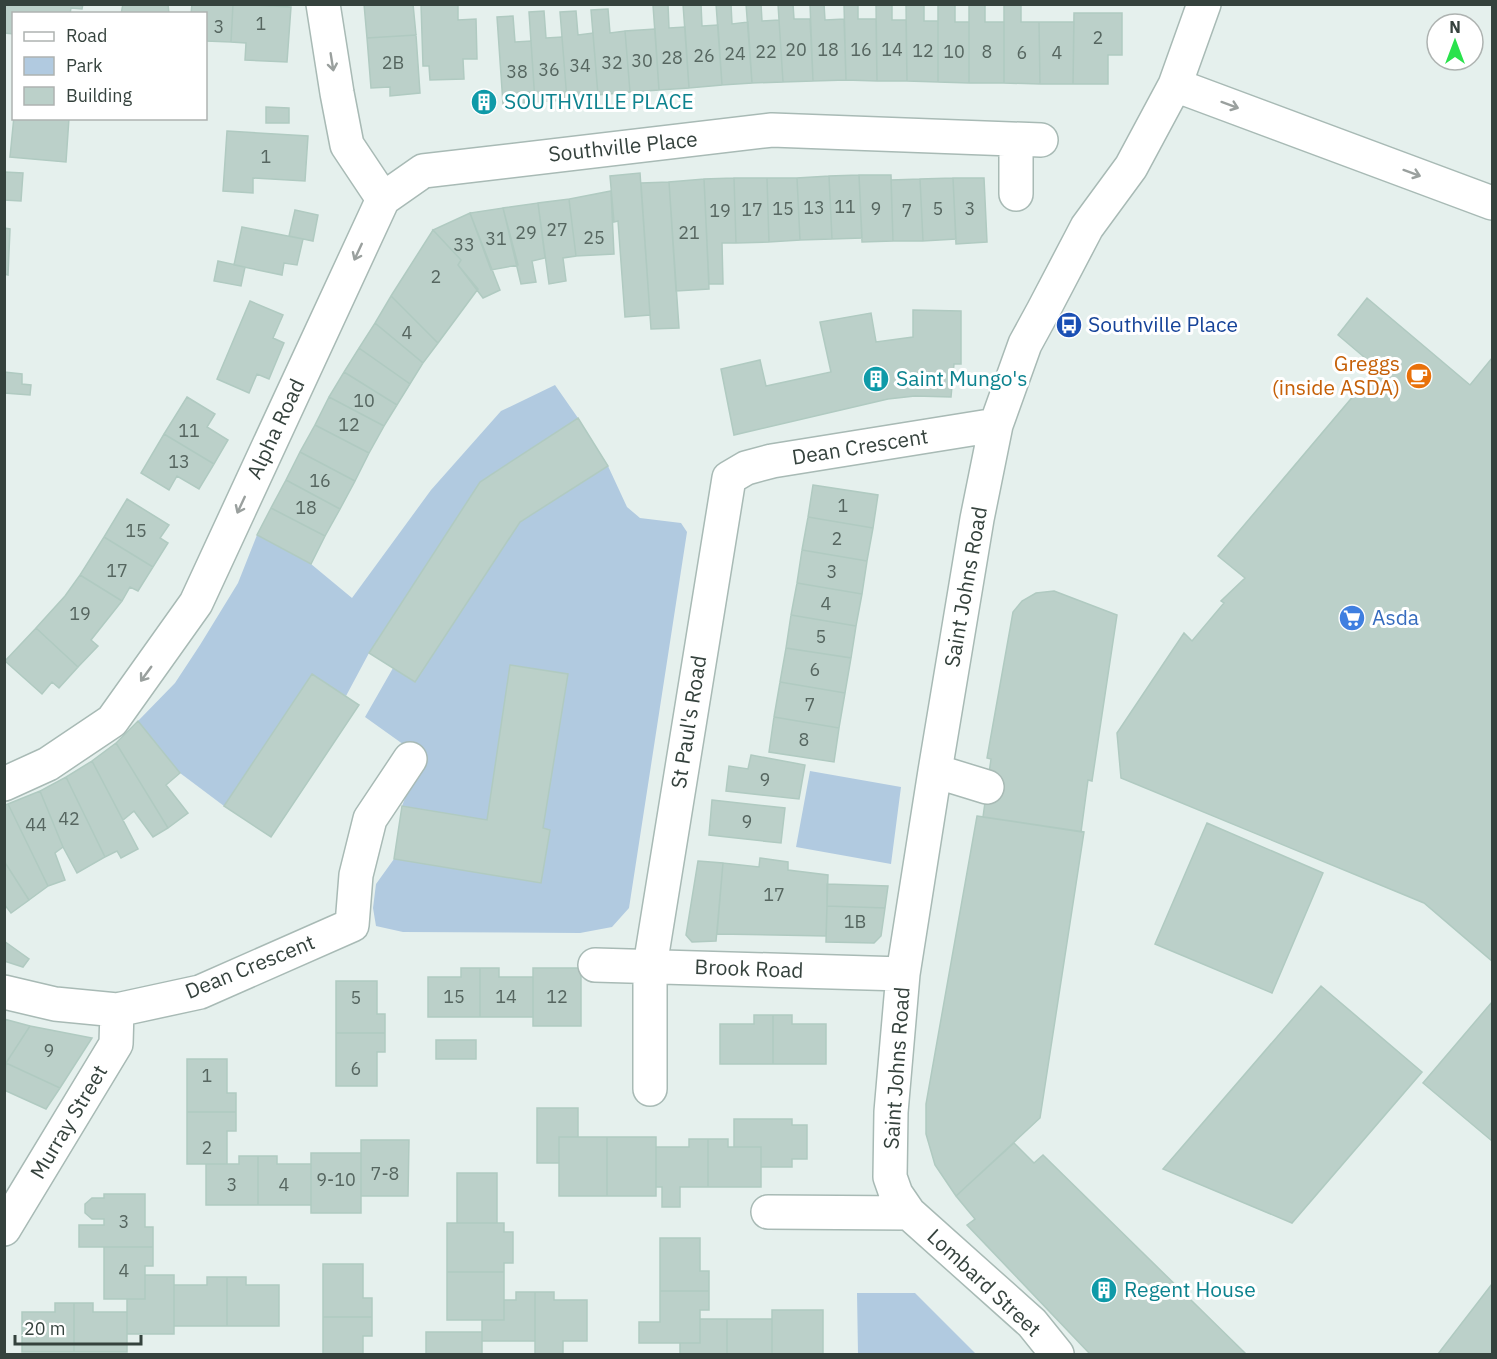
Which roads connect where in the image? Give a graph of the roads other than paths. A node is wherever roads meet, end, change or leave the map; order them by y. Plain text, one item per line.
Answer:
1 (323, 4) edge
2 (1204, 4) edge
3 (1175, 85) junction
4 (1016, 194) dead end
5 (383, 199) junction
6 (1492, 203) edge
7 (996, 425) junction
8 (729, 478) joint
9 (410, 759) dead end
10 (934, 771) junction
11 (4, 784) edge
12 (987, 787) dead end
13 (595, 965) dead end
14 (650, 966) junction
15 (903, 974) junction
16 (4, 992) edge
17 (117, 1010) junction
18 (650, 1089) dead end
19 (768, 1212) dead end
20 (909, 1213) junction
21 (4, 1229) edge
22 (1057, 1354) edge

1 -> 5 street
2 - 3 street, Saint Johns Road
3 -> 6 street
3 - 7 street, Saint Johns Road
4 - 5 street, Southville Place
5 -> 11 street, Alpha Road
7 - 8 street, Dean Crescent
7 - 10 street, Saint Johns Road
8 - 14 street, St Paul's Road
9 - 17 street, Dean Crescent
10 - 12 street
10 - 15 street, Saint Johns Road
13 - 14 street, Brook Road
14 - 15 street, Brook Road
14 - 18 street, St Paul's Road
15 - 20 street, Saint Johns Road
16 - 17 street, Dean Crescent
17 - 21 street, Murray Street
19 - 20 street
20 - 22 street, Lombard Street

